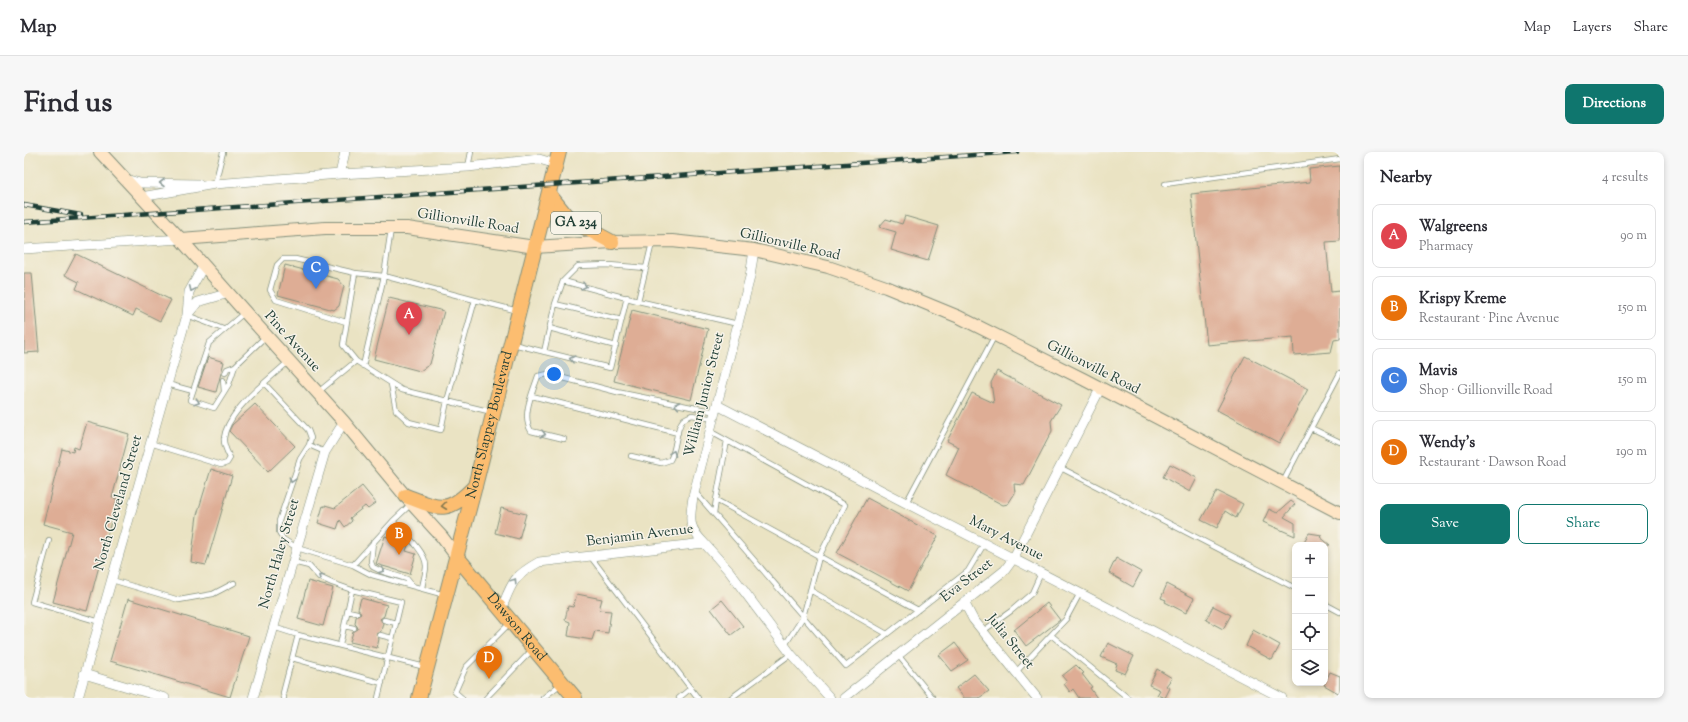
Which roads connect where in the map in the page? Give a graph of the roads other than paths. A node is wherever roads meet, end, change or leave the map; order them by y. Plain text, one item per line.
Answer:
1 (100, 152) edge
2 (223, 152) edge
3 (345, 152) edge
4 (471, 152) edge
5 (558, 158) edge
6 (1340, 159) edge
7 (468, 167) junction
8 (340, 174) junction
9 (124, 179) junction
10 (215, 184) junction
11 (1165, 184) dead end
12 (549, 194) junction
13 (141, 197) junction
14 (392, 228) junction
15 (181, 239) junction
16 (652, 241) junction
17 (612, 242) junction
18 (536, 247) junction
19 (24, 249) edge
20 (754, 250) junction
21 (204, 265) junction
22 (646, 268) junction
23 (355, 273) junction
24 (384, 276) junction
25 (563, 281) junction
26 (229, 293) junction
27 (627, 297) junction
28 (475, 300) junction
29 (638, 300) junction
30 (555, 304) junction
31 (519, 311) junction
32 (245, 312) junction
33 (187, 315) junction
34 (622, 320) junction
35 (346, 322) junction
36 (738, 324) junction
37 (549, 328) junction
38 (223, 329) junction
39 (995, 335) junction
40 (267, 336) junction
41 (511, 343) junction
42 (616, 346) junction
43 (544, 352) junction
44 (290, 361) junction
45 (356, 361) junction
46 (235, 366) junction
47 (363, 366) junction
48 (225, 373) dead end
49 (1340, 373) edge
50 (223, 380) dead end
51 (264, 383) junction
52 (167, 384) junction
53 (391, 384) junction
54 (1100, 389) junction
55 (193, 391) junction
56 (224, 391) junction
57 (317, 393) junction
58 (532, 396) junction
59 (447, 401) junction
60 (494, 412) junction
61 (715, 412) junction
62 (344, 422) junction
63 (1311, 428) junction
64 (711, 432) junction
65 (678, 433) junction
66 (564, 439) dead end
67 (727, 441) junction
68 (1340, 442) edge
69 (150, 443) junction
70 (309, 445) junction
71 (325, 452) junction
72 (631, 456) dead end
73 (1061, 468) junction
74 (1283, 483) junction
75 (475, 486) junction
76 (694, 492) junction
77 (409, 500) junction
78 (716, 500) junction
79 (906, 503) junction
80 (1340, 513) edge
81 (714, 514) junction
82 (392, 521) junction
83 (49, 540) dead end
84 (373, 542) junction
85 (704, 543) junction
86 (984, 544) junction
87 (297, 548) junction
88 (590, 556) junction
89 (457, 557) junction
90 (819, 557) junction
91 (1013, 559) junction
92 (293, 562) junction
93 (353, 565) junction
94 (1041, 573) junction
95 (112, 580) junction
96 (234, 584) dead end
97 (412, 585) junction
98 (1292, 586) edge
99 (422, 588) junction
100 (352, 590) junction
101 (810, 590) junction
102 (1080, 593) junction
103 (447, 595) junction
104 (964, 602) junction
105 (1328, 606) edge
106 (501, 610) junction
107 (918, 610) junction
108 (348, 611) junction
109 (1340, 612) edge
110 (357, 613) dead end
111 (803, 616) junction
112 (384, 620) dead end
113 (100, 622) junction
114 (511, 622) junction
115 (396, 623) junction
116 (344, 626) junction
117 (273, 627) junction
118 (354, 628) dead end
119 (983, 631) junction
120 (887, 634) junction
121 (298, 635) junction
122 (380, 635) dead end
123 (1051, 635) junction
124 (392, 638) junction
125 (340, 645) junction
126 (784, 646) junction
127 (534, 649) junction
128 (791, 654) junction
129 (898, 655) junction
130 (292, 658) junction
131 (388, 658) junction
132 (427, 668) junction
133 (1016, 672) junction
134 (84, 674) junction
135 (382, 683) junction
136 (562, 683) junction
137 (691, 688) junction
138 (78, 698) edge
139 (165, 698) edge
140 (253, 698) edge
141 (284, 698) edge
142 (378, 698) edge
143 (419, 698) edge
144 (462, 698) edge
145 (486, 698) edge
146 (543, 698) edge
147 (575, 698) edge
148 (679, 698) edge
149 (698, 698) edge
150 (731, 698) edge
151 (830, 698) edge
152 (844, 698) edge
153 (933, 698) edge
154 (1037, 698) edge
155 (1128, 698) edge
156 (1282, 698) edge

1 - 9 main road, Pine Avenue
2 - 10 lane
3 - 8 street
4 - 7 lane
5 - 7 street
5 - 12 main road, North Slappey Boulevard
6 - 11 lane
7 - 8 street
8 - 10 street
10 -> 9 street
9 - 13 main road, Pine Avenue
10 - 13 street
12 - 17 main road, GA 234
12 - 18 main road, North Slappey Boulevard
13 - 15 main road, Pine Avenue
14 - 15 main road, Gillionville Road
14 - 18 main road, Gillionville Road
14 - 24 lane
15 - 19 street
15 - 21 main road, Pine Avenue
16 - 17 main road, Gillionville Road / GA 234
16 - 20 main road, Gillionville Road / GA 234
16 - 22 lane
17 - 18 main road, Gillionville Road / GA 234
18 - 31 main road, North Slappey Boulevard
20 - 36 street, William Junior Street
20 - 39 main road, Gillionville Road / GA 234
21 - 26 main road, Pine Avenue
21 -> 33 street, North Cleveland Street
22 - 25 lane
22 - 29 lane
23 - 24 lane
23 - 35 lane
23 - 35 lane
24 - 28 lane
24 - 47 lane
25 -> 27 lane
25 - 30 lane
26 - 32 main road, Pine Avenue
26 - 33 street, North Cleveland Street
27 - 29 lane
27 - 34 lane
28 - 31 lane
28 - 59 lane
29 - 36 lane
30 - 34 lane
30 - 37 lane
31 - 41 main road, North Slappey Boulevard
32 - 38 lane
32 - 40 main road, Pine Avenue
33 - 38 lane
33 - 52 street, North Cleveland Street
34 - 42 lane
35 - 45 lane
36 - 61 street, William Junior Street
37 - 42 lane
37 - 43 lane
38 - 55 lane
39 - 54 main road, Gillionville Road / GA 234
39 - 79 lane
40 - 44 main road, Pine Avenue
40 - 46 lane
41 - 43 lane
41 - 60 main road, North Slappey Boulevard
42 -> 43 lane
44 - 51 lane
44 - 57 main road, Pine Avenue
45 - 47 lane
45 - 57 lane
46 - 48 lane
46 - 56 lane
47 - 53 lane
49 - 63 lane
50 - 56 lane
51 - 69 lane
51 - 70 lane
52 - 55 lane
52 - 69 street, North Cleveland Street
53 - 59 lane
53 - 59 lane
54 - 73 street, Eva Street
54 - 74 main road, Gillionville Road / GA 234
55 -> 56 lane
57 - 62 main road, Pine Avenue
61 -> 58 lane
58 - 65 lane
58 -> 66 lane
59 - 60 lane
60 - 75 main road, North Slappey Boulevard
61 - 64 street, William Junior Street
61 - 65 lane
61 - 79 street, Mary Avenue
62 - 71 street, North Haley Street
62 - 77 main road, Pine Avenue
63 - 68 lane
63 - 74 lane
64 - 67 lane
64 - 76 street, William Junior Street
72 -> 65 lane
67 - 78 lane
67 - 90 lane
69 - 95 street, North Cleveland Street
70 - 71 lane
70 -> 87 lane
71 - 87 street, North Haley Street
73 - 91 street, Eva Street
73 - 98 lane
74 - 80 main road, Gillionville Road / GA 234
75 -> 77 main road
75 - 89 main road, North Slappey Boulevard
76 - 81 lane
76 - 85 street, William Junior Street
77 - 82 lane
77 - 89 main road, Pine Avenue
78 - 81 lane
78 - 90 lane
79 - 86 street, Mary Avenue
81 - 111 lane
82 - 84 lane
82 - 99 lane
83 - 113 lane
84 - 93 lane
84 -> 97 lane
85 - 88 street, Benjamin Avenue
85 - 126 street, Benjamin Avenue
86 - 91 street, Mary Avenue
86 - 107 lane
87 - 92 street, North Haley Street
87 - 93 lane
106 -> 88 street, Benjamin Avenue
88 - 137 lane
89 - 103 main road, North Slappey Boulevard
89 - 106 main road, Dawson Road
90 - 101 lane
90 - 107 lane
91 - 94 street, Mary Avenue
91 - 104 street, Eva Street
100 -> 92 lane
92 - 117 street, North Haley Street
93 - 97 lane
94 - 102 street, Mary Avenue
94 - 119 lane
95 - 96 lane
95 - 113 street, North Cleveland Street
97 - 99 lane
99 - 103 lane
100 - 108 lane
100 - 115 lane
101 - 111 lane
101 - 120 lane
102 - 123 lane
102 - 156 street, Mary Avenue
103 - 132 main road, North Slappey Boulevard
104 - 119 street, Julia Street
104 - 129 street, Eva Street
105 - 109 lane
106 - 114 main road, Dawson Road
107 - 120 lane
108 - 110 lane
108 - 116 lane
111 - 120 lane
111 - 126 lane
112 - 115 lane
113 - 134 street, North Cleveland Street
114 - 127 main road, Dawson Road
114 - 144 lane
115 - 124 lane
116 - 118 lane
116 - 125 lane
117 - 121 lane
117 - 140 street, North Haley Street
119 - 133 street, Julia Street
121 - 125 lane
121 - 130 lane
122 - 124 lane
123 - 133 lane
123 - 155 lane
124 - 131 lane
125 - 131 lane
126 - 128 street, Benjamin Avenue
127 - 136 main road, Dawson Road
127 - 145 lane
128 - 150 lane
128 - 151 street, Benjamin Avenue
129 - 152 street, Eva Street
129 - 153 lane
130 - 135 lane
130 - 141 lane
131 - 132 lane
131 - 135 lane
132 - 143 main road, North Slappey Boulevard
133 - 154 street, Julia Street
134 - 138 street, North Cleveland Street
134 - 139 street
135 - 142 lane
136 - 146 lane
136 - 147 main road, Dawson Road
137 - 148 lane
137 - 149 lane

